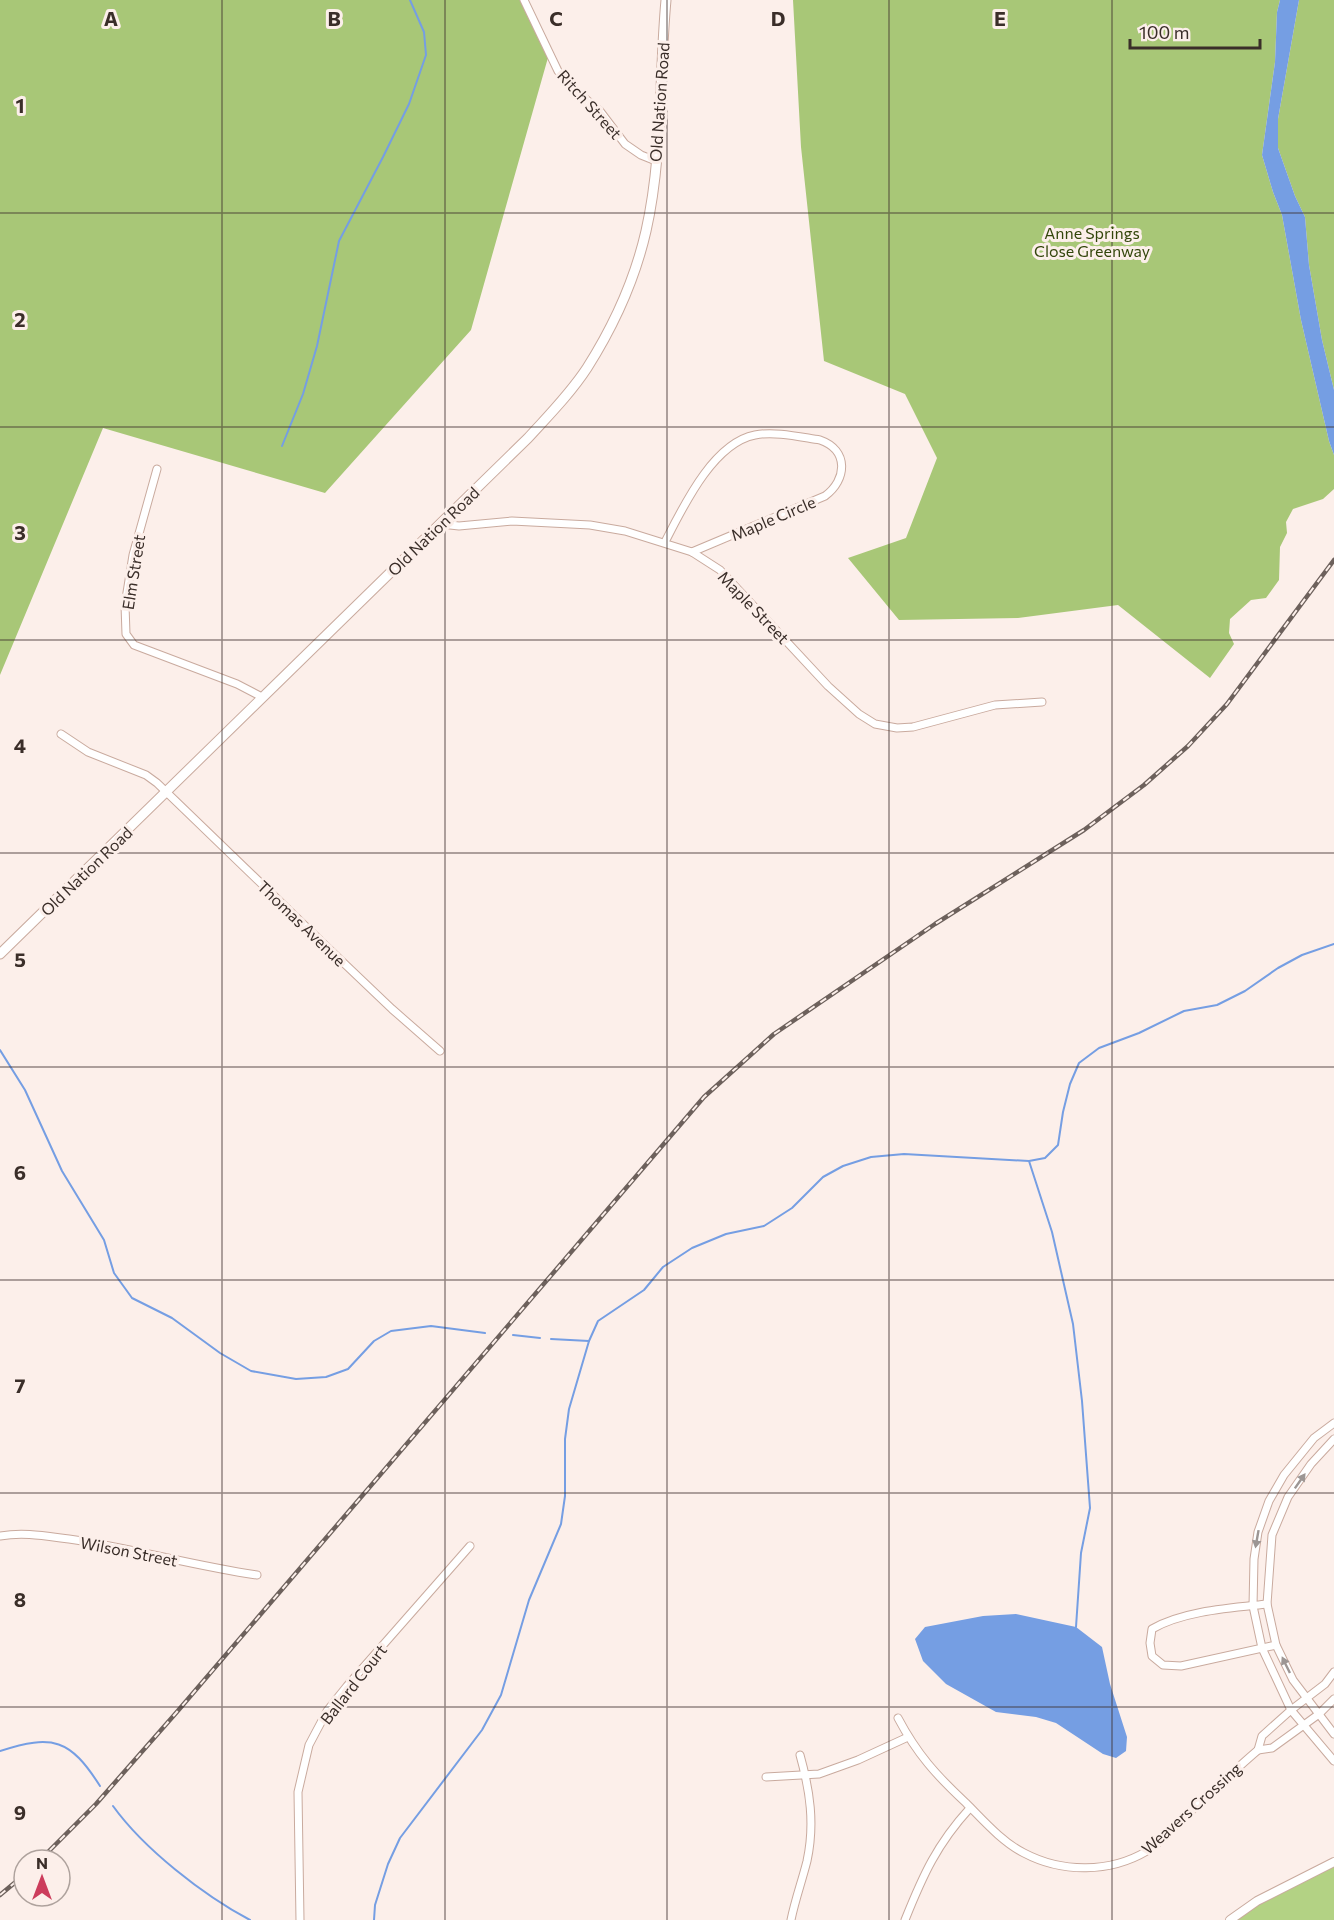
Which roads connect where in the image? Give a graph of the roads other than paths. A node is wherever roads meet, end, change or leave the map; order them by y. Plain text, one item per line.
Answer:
1 (524, 0) edge
2 (666, 0) edge
3 (656, 160) junction
4 (157, 468) dead end
5 (441, 525) junction
6 (665, 542) junction
7 (692, 552) junction
8 (262, 697) junction
9 (1042, 702) dead end
10 (61, 734) dead end
11 (166, 792) junction
12 (0, 954) edge
13 (440, 1051) dead end
14 (1334, 1423) edge
15 (1334, 1439) edge
16 (1275, 1491) junction
17 (1288, 1497) junction
18 (0, 1536) edge
19 (470, 1546) dead end
20 (257, 1575) dead end
21 (1266, 1604) junction
22 (1252, 1606) junction
23 (1276, 1645) junction
24 (1262, 1648) junction
25 (1334, 1672) edge
26 (1307, 1699) junction
27 (1334, 1699) edge
28 (1291, 1710) junction
29 (1318, 1714) junction
30 (898, 1718) dead end
31 (1303, 1726) junction
32 (1334, 1734) edge
33 (908, 1737) junction
34 (1258, 1750) junction
35 (800, 1755) dead end
36 (1334, 1761) edge
37 (806, 1776) junction
38 (766, 1777) dead end
39 (970, 1808) junction
40 (1334, 1862) edge
41 (300, 1920) edge
42 (791, 1920) edge
43 (906, 1920) edge
44 (1230, 1920) edge

1 - 3 street, Ritch Street
2 - 3 main road, Old Nation Road
3 - 5 main road, Old Nation Road
4 - 8 street, Elm Street
5 - 6 street, Maple Street
5 - 8 main road, Old Nation Road
6 - 7 street, Maple Street
6 - 7 street, Maple Circle
7 - 9 street, Maple Street
8 - 11 main road, Old Nation Road
10 - 11 street, Thomas Avenue
11 - 12 main road, Old Nation Road
11 - 13 street, Thomas Avenue
14 - 16 street
17 -> 15 street
16 - 17 street
16 -> 22 street
17 - 21 street
18 - 20 street, Wilson Street
19 - 41 street, Ballard Court
21 - 22 street
21 - 23 street
22 - 24 street
22 - 24 street
23 - 24 street
26 -> 23 street
24 - 28 street
25 - 26 street, Weavers Crossing
26 - 28 street, Weavers Crossing
26 - 29 street
27 - 29 street, Weavers Crossing
28 - 31 street
28 - 34 street, Weavers Crossing
29 - 31 street, Weavers Crossing
29 - 32 street
30 - 33 street, Weavers Crossing
31 - 34 street, Weavers Crossing
31 - 36 street
33 - 37 street
33 - 39 street, Weavers Crossing
34 - 39 street, Weavers Crossing
35 - 37 street
37 - 38 street
37 - 42 street
39 - 43 street
40 - 44 street

